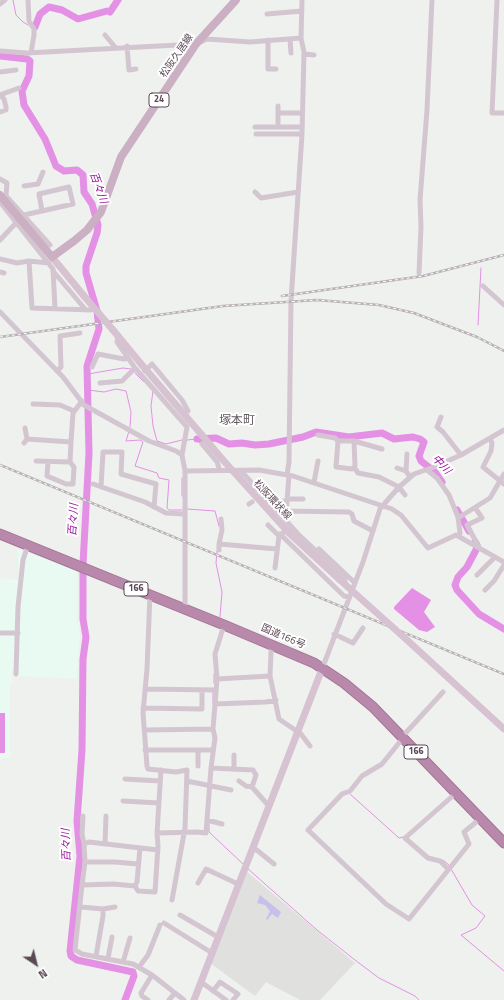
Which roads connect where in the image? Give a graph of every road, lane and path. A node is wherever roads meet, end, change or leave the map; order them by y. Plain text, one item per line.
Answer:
1 (5, 0) edge
2 (28, 0) edge
3 (236, 0) edge
4 (302, 0) edge
5 (432, 0) edge
6 (498, 0) edge
7 (0, 4) edge
8 (302, 11) junction
9 (268, 14) dead end
10 (497, 18) junction
11 (504, 19) edge
12 (104, 35) dead end
13 (301, 38) junction
14 (290, 39) junction
15 (268, 40) junction
16 (196, 44) junction
17 (127, 46) junction
18 (115, 47) junction
19 (0, 51) edge
20 (29, 53) junction
21 (291, 53) dead end
22 (304, 54) junction
23 (314, 55) dead end
24 (136, 69) dead end
25 (276, 69) dead end
26 (16, 70) dead end
27 (0, 72) edge
28 (19, 88) dead end
29 (0, 95) edge
30 (278, 106) dead end
31 (0, 112) edge
32 (278, 113) junction
33 (302, 113) junction
34 (504, 113) edge
35 (254, 127) dead end
36 (278, 127) junction
37 (302, 127) junction
38 (256, 134) dead end
39 (302, 134) junction
40 (42, 172) dead end
41 (0, 179) edge
42 (24, 186) dead end
43 (35, 186) junction
44 (255, 192) dead end
45 (298, 192) junction
46 (39, 194) junction
47 (0, 195) edge
48 (1, 206) edge
49 (42, 211) junction
50 (24, 216) junction
51 (16, 223) junction
52 (0, 240) edge
53 (50, 245) dead end
54 (0, 259) edge
55 (50, 260) junction
56 (29, 261) junction
57 (53, 270) junction
58 (419, 273) dead end
59 (483, 286) dead end
60 (504, 305) edge
61 (54, 308) junction
62 (0, 312) edge
63 (80, 333) dead end
64 (116, 333) junction
65 (128, 358) junction
66 (92, 367) dead end
67 (135, 368) junction
68 (57, 371) junction
69 (141, 374) junction
70 (100, 383) dead end
71 (33, 404) dead end
72 (84, 404) junction
73 (74, 411) junction
74 (188, 411) dead end
75 (441, 417) dead end
76 (25, 428) dead end
77 (503, 432) edge
78 (318, 435) dead end
79 (490, 439) junction
80 (338, 441) junction
81 (354, 441) junction
82 (71, 442) junction
83 (202, 444) dead end
84 (382, 449) dead end
85 (407, 454) dead end
86 (182, 455) junction
87 (461, 455) junction
88 (36, 461) dead end
89 (318, 461) dead end
90 (48, 462) junction
91 (70, 462) junction
92 (354, 467) junction
93 (397, 468) dead end
94 (430, 469) junction
95 (185, 471) junction
96 (220, 471) junction
97 (241, 471) junction
98 (406, 471) junction
99 (504, 474) edge
100 (288, 475) junction
101 (410, 477) junction
102 (314, 482) junction
103 (502, 483) edge
104 (93, 484) dead end
105 (100, 487) junction
106 (398, 487) junction
107 (405, 495) dead end
108 (303, 498) dead end
109 (288, 500) junction
110 (267, 502) junction
111 (383, 505) junction
112 (154, 507) junction
113 (476, 509) junction
114 (184, 511) junction
115 (286, 511) junction
116 (458, 518) junction
117 (220, 519) dead end
118 (285, 519) junction
119 (268, 525) dead end
120 (291, 526) junction
121 (373, 531) junction
122 (0, 534) edge
123 (279, 535) junction
124 (459, 536) junction
125 (219, 544) junction
126 (28, 545) junction
127 (478, 548) junction
128 (277, 549) junction
129 (219, 550) dead end
130 (496, 557) junction
131 (52, 561) dead end
132 (504, 562) edge
133 (504, 565) edge
134 (80, 566) junction
135 (275, 568) dead end
136 (477, 575) dead end
137 (355, 583) junction
138 (346, 585) junction
139 (485, 590) dead end
140 (150, 594) junction
141 (349, 597) junction
142 (185, 609) junction
143 (224, 624) junction
144 (363, 628) dead end
145 (0, 633) edge
146 (18, 633) junction
147 (334, 634) junction
148 (273, 645) junction
149 (322, 669) junction
150 (16, 674) dead end
151 (270, 676) junction
152 (217, 679) junction
153 (145, 689) junction
154 (202, 690) junction
155 (214, 690) junction
156 (443, 692) dead end
157 (276, 700) junction
158 (215, 704) junction
159 (143, 708) junction
160 (213, 729) junction
161 (504, 729) edge
162 (145, 730) junction
163 (297, 732) junction
164 (403, 738) junction
165 (310, 746) dead end
166 (145, 750) junction
167 (198, 750) junction
168 (213, 750) junction
169 (234, 755) dead end
170 (198, 766) dead end
171 (234, 769) junction
172 (161, 770) junction
173 (210, 772) junction
174 (125, 779) dead end
175 (160, 781) junction
176 (187, 781) junction
177 (239, 781) dead end
178 (211, 786) junction
179 (252, 787) junction
180 (231, 790) dead end
181 (456, 793) junction
182 (123, 801) dead end
183 (159, 803) junction
184 (268, 805) junction
185 (83, 816) dead end
186 (106, 816) dead end
187 (480, 818) junction
188 (209, 820) junction
189 (222, 824) dead end
190 (185, 832) junction
191 (157, 833) junction
192 (504, 842) edge
193 (84, 844) junction
194 (105, 844) junction
195 (253, 847) junction
196 (140, 848) junction
197 (158, 850) junction
198 (85, 862) junction
199 (138, 864) junction
200 (274, 864) dead end
201 (450, 867) junction
202 (198, 883) dead end
203 (238, 884) junction
204 (82, 885) junction
205 (135, 886) junction
206 (172, 900) dead end
207 (81, 907) junction
208 (115, 907) dead end
209 (103, 909) junction
210 (180, 915) dead end
211 (112, 937) dead end
212 (218, 937) junction
213 (130, 938) dead end
214 (212, 953) junction
215 (96, 956) junction
216 (108, 958) junction
217 (123, 962) junction
218 (139, 968) junction
219 (152, 975) junction
220 (201, 982) junction
221 (213, 991) junction
222 (175, 993) junction
223 (148, 1000) edge
224 (169, 1000) edge
225 (184, 1000) edge
226 (194, 1000) edge
227 (226, 1000) edge
228 (233, 1000) edge

1 - 7 street
2 - 20 street
3 - 16 main road, 松阪久居線 / 24
4 - 8 street
5 - 58 street
6 - 10 street
8 - 9 street
8 - 13 street
10 - 11 street
10 - 34 street
12 - 18 street
13 - 14 street
13 - 22 street
14 - 15 street
14 - 21 street
15 - 16 street
15 - 25 street
16 - 17 street
16 - 55 main road, 松阪久居線 / 24
17 - 18 street
17 - 24 street
18 - 20 street
19 - 20 street
22 - 23 street
22 - 33 street
26 - 27 street
28 - 29 street
29 - 31 street
30 - 32 street
32 - 33 street
32 - 36 street
33 - 37 street
35 - 36 street
36 - 37 street
37 - 39 street
38 - 39 street
39 - 45 street
40 - 43 street
41 - 50 street
42 - 43 street
43 - 46 street
44 - 45 street
45 - 100 street
46 - 49 street
46 - 49 street
47 - 55 main road
48 - 51 street
49 - 50 street
50 - 53 street
51 - 52 street
51 - 55 street
54 - 56 street
55 - 56 street
55 - 57 street
55 - 64 main road, 松阪環状線, bridge
56 - 61 street
57 - 61 street
57 - 61 street
59 - 60 street
62 - 68 street
63 - 68 street
64 - 65 street
64 - 67 main road, 松阪環状線
65 - 66 street
65 - 67 street
67 - 69 street
67 - 70 street
67 - 138 main road, 松阪環状線, bridge
68 - 72 street
69 - 74 street
69 - 86 street
71 - 73 street
72 - 73 street
72 - 86 street
73 - 82 street
75 - 87 street
76 - 82 street
77 - 79 street
78 - 80 street
79 - 87 street
79 - 103 street
80 - 81 street
80 - 92 street
81 - 84 street
81 - 92 street
82 - 91 street
83 - 96 street
85 - 98 street
86 - 95 street
87 - 94 street
88 - 90 street
89 - 102 street
90 - 91 street
90 - 91 street
92 - 106 street
93 - 98 street
94 - 101 street
94 - 116 street
95 - 96 street
95 - 114 street
96 - 97 street
97 - 100 street
97 - 110 street
98 - 101 street
99 - 103 street
100 - 102 street
100 - 109 street
101 - 106 street
102 - 111 street
103 - 113 street
104 - 105 street
105 - 112 street
105 - 112 street
106 - 107 street
106 - 111 street
108 - 109 street
109 - 110 street
109 - 115 street
110 - 118 street
111 - 121 street
111 - 124 street
112 - 114 street
113 - 116 street
113 - 127 street
114 - 142 street
115 - 118 street
115 - 121 street
116 - 124 street
117 - 125 street
118 - 120 street
118 - 137 street
119 - 123 street
120 - 123 street
120 - 138 street
121 - 137 street
122 - 126 highway, 国道166号 / 166
123 - 128 street
123 - 141 street
124 - 127 street
125 - 128 street
125 - 129 street
126 - 134 highway, 国道166号 / 166
126 - 146 street
127 - 130 street
128 - 135 street
130 - 132 street
130 - 136 street
131 - 134 street
133 - 139 street
134 - 140 highway, 国道166号 / 166
137 - 141 street
138 - 161 main road, 松阪環状線, bridge
140 - 142 highway, 国道166号 / 166
140 - 153 street
141 - 147 street
142 - 143 highway, 国道166号 / 166
143 - 148 highway, 国道166号 / 166
143 - 152 street
144 - 147 street
145 - 146 street
146 - 150 street
147 - 149 street
148 - 149 highway, 国道166号 / 166
148 - 151 street
149 - 163 main road
149 - 164 highway, 国道166号 / 166
151 - 152 street
151 - 157 street
152 - 155 street
153 - 154 street
153 - 159 street
154 - 155 street
154 - 159 street
155 - 158 street
156 - 164 street
157 - 158 street
157 - 163 street
158 - 160 street
159 - 162 street
160 - 162 street
160 - 168 street
162 - 166 street
163 - 165 street
163 - 184 main road
164 - 181 highway, 国道166号 / 166
164 - 201 street
166 - 167 street
166 - 172 street
167 - 168 street
167 - 170 street
168 - 173 street
169 - 171 street
171 - 173 street
171 - 179 street
172 - 175 street
172 - 176 street
173 - 178 street
174 - 175 street
175 - 183 street
176 - 178 street
176 - 190 street
177 - 179 street
178 - 180 street
178 - 188 street
179 - 184 street
181 - 187 highway, 国道166号 / 166
181 - 201 street
182 - 183 street
183 - 191 street
184 - 195 main road
185 - 193 street
186 - 194 street
187 - 192 highway, 国道166号 / 166
187 - 201 street
188 - 189 street
188 - 190 street
190 - 191 street
190 - 206 street
191 - 197 street
193 - 194 street
193 - 198 street
194 - 196 street
195 - 200 street
195 - 203 main road
196 - 197 street
196 - 199 street
197 - 205 street
198 - 199 street
198 - 204 street
199 - 205 street
202 - 203 street
203 - 212 main road
204 - 205 street
204 - 207 street
207 - 209 street
207 - 215 street
208 - 209 street
209 - 215 street
210 - 212 street
211 - 216 street
212 - 214 main road
213 - 217 street
214 - 218 street
214 - 220 main road
215 - 216 street
216 - 217 street
217 - 218 street
218 - 219 street
219 - 222 street
219 - 223 street
220 - 221 street
220 - 226 main road
221 - 227 street
221 - 228 street
222 - 224 street
222 - 225 street

